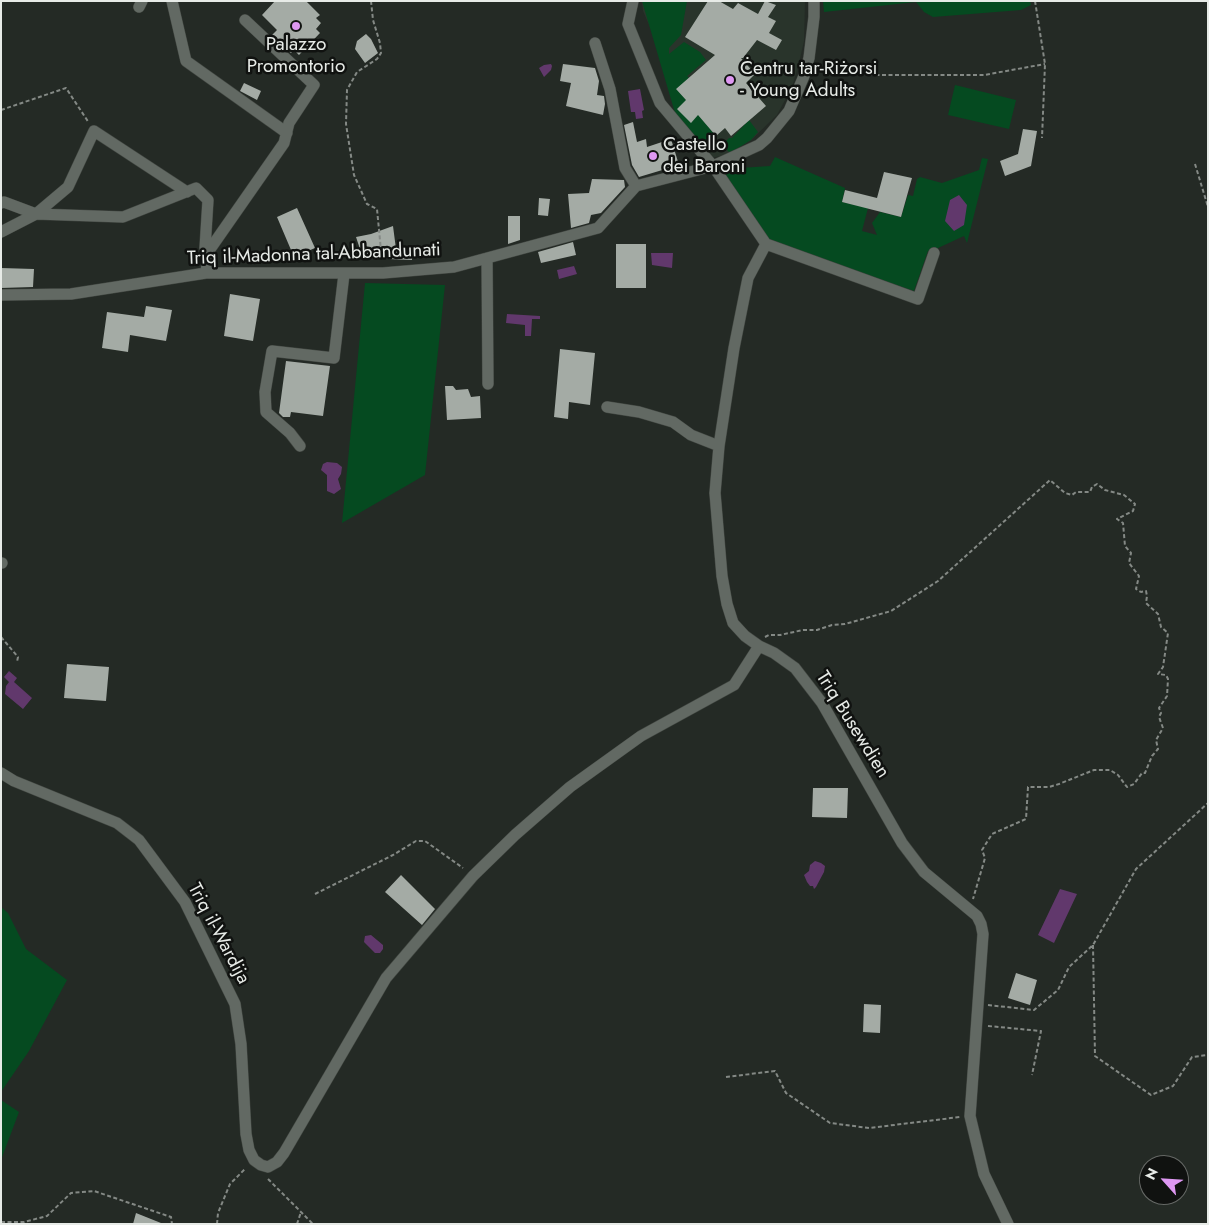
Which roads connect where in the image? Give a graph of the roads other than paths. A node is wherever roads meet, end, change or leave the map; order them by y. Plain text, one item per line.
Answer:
1 (172, 1) edge
2 (633, 1) edge
3 (814, 1) edge
4 (245, 20) dead end
5 (595, 43) dead end
6 (287, 133) junction
7 (713, 166) junction
8 (636, 186) junction
9 (188, 192) junction
10 (1, 203) edge
11 (36, 214) junction
12 (1, 232) edge
13 (766, 244) junction
14 (208, 252) junction
15 (934, 253) dead end
16 (487, 258) junction
17 (206, 273) junction
18 (344, 274) junction
19 (1, 295) edge
20 (488, 384) dead end
21 (607, 407) dead end
22 (300, 446) dead end
23 (720, 446) junction
24 (759, 646) junction
25 (1, 773) edge
26 (1008, 1224) edge

1 - 6 street
2 - 7 street
3 - 7 street
4 - 6 street
5 - 8 street
6 - 14 street
7 - 8 street
7 - 13 street
8 - 16 street, Triq il-Madonna tal-Abbandunati
9 - 11 street
9 - 11 street
9 - 14 street
10 - 11 street
11 - 12 street
13 - 15 street
13 - 23 street, Triq Busewdien
14 - 17 street
16 - 18 street, Triq il-Madonna tal-Abbandunati
16 - 20 street
17 - 18 street, Triq il-Madonna tal-Abbandunati
17 - 19 street, Triq il-Madonna tal-Abbandunati
18 - 22 street
21 - 23 street
23 - 24 street, Triq Busewdien
24 - 25 street, Triq il-Wardija
24 - 26 street, Triq Busewdien

